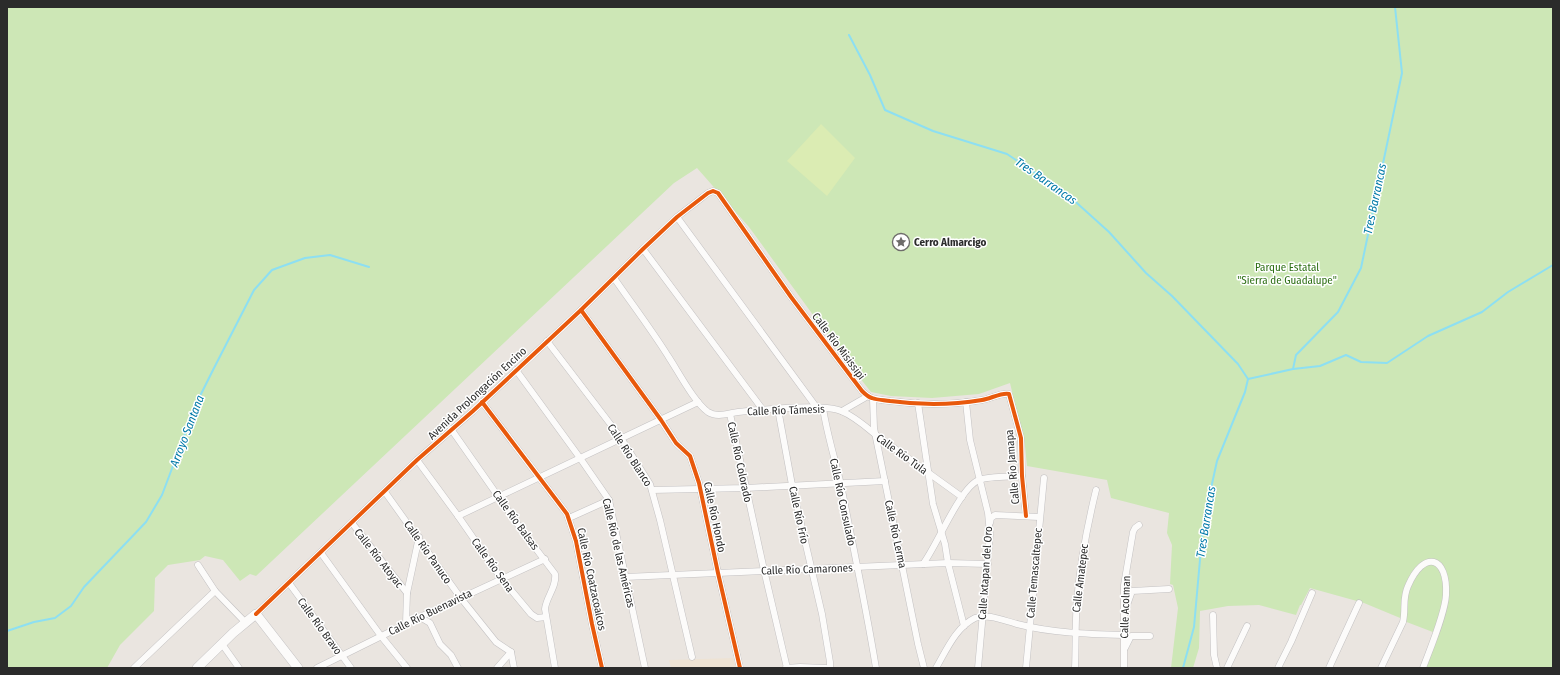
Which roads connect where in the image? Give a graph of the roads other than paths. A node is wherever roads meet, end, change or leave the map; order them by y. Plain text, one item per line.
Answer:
1 (713, 191) joint
2 (677, 217) junction
3 (644, 249) junction
4 (614, 278) junction
5 (581, 310) junction
6 (547, 341) junction
7 (516, 370) junction
8 (870, 398) junction
9 (482, 402) junction
10 (698, 402) junction
11 (966, 402) junction
12 (918, 403) junction
13 (820, 408) junction
14 (778, 409) junction
15 (763, 410) junction
16 (842, 411) junction
17 (730, 414) junction
18 (661, 420) junction
19 (451, 430) junction
20 (876, 436) junction
21 (621, 438) junction
22 (580, 458) junction
23 (417, 460) junction
24 (929, 474) junction
25 (1022, 476) junction
26 (539, 477) junction
27 (1044, 478) dead end
28 (980, 480) junction
29 (885, 481) junction
30 (840, 483) junction
31 (792, 485) junction
32 (700, 488) junction
33 (746, 488) junction
34 (652, 490) junction
35 (1096, 490) dead end
36 (385, 492) junction
37 (499, 496) junction
38 (962, 497) junction
39 (609, 500) junction
40 (458, 516) junction
41 (1026, 516) junction
42 (1039, 517) junction
43 (569, 518) junction
44 (352, 523) junction
45 (1139, 525) dead end
46 (990, 526) junction
47 (942, 533) junction
48 (419, 537) junction
49 (321, 553) junction
50 (545, 559) junction
51 (948, 563) junction
52 (198, 564) dead end
53 (923, 564) junction
54 (988, 564) junction
55 (902, 566) junction
56 (857, 567) junction
57 (811, 568) junction
58 (764, 570) junction
59 (718, 573) junction
60 (672, 574) junction
61 (625, 577) junction
62 (501, 578) junction
63 (289, 584) junction
64 (1169, 589) dead end
65 (215, 591) junction
66 (407, 593) junction
67 (1312, 593) dead end
68 (460, 598) junction
69 (1359, 603) dead end
70 (1124, 612) junction
71 (256, 614) junction
72 (1213, 615) dead end
73 (982, 616) junction
74 (420, 617) junction
75 (546, 618) junction
76 (246, 623) junction
77 (406, 623) junction
78 (964, 626) junction
79 (1248, 626) dead end
80 (1029, 627) junction
81 (1076, 634) junction
82 (1124, 635) junction
83 (381, 636) junction
84 (1150, 636) dead end
85 (222, 644) junction
86 (1124, 650) junction
87 (511, 652) junction
88 (341, 656) junction
89 (692, 657) dead end
90 (134, 668) edge
91 (197, 668) edge
92 (239, 668) edge
93 (298, 668) edge
94 (318, 668) edge
95 (351, 668) edge
96 (407, 668) edge
97 (458, 668) edge
98 (497, 668) edge
99 (514, 668) edge
100 (556, 668) edge
101 (602, 668) edge
102 (645, 668) edge
103 (740, 668) edge
104 (786, 668) edge
105 (826, 668) edge
106 (830, 668) edge
107 (876, 668) edge
108 (924, 668) edge
109 (936, 668) edge
110 (978, 668) edge
111 (1026, 668) edge
112 (1075, 668) edge
113 (1124, 668) edge
114 (1217, 668) edge
115 (1227, 668) edge
116 (1278, 668) edge
117 (1329, 668) edge
118 (1381, 668) edge
119 (1423, 668) edge

1 - 2 street, Avenida Prolongación Encino
1 - 8 street, Calle Río Misissipi
2 - 3 street, Avenida Prolongación Encino
2 - 13 street, Calle Río Consulado
3 - 4 street, Avenida Prolongación Encino
3 - 15 street
4 - 5 street, Avenida Prolongación Encino
4 - 10 street, Calle Río Colorado
5 - 6 street, Avenida Prolongación Encino
5 - 18 street, Calle Río Hondo
6 - 7 street, Avenida Prolongación Encino
6 - 21 street, Calle Río Blanco
7 - 9 street, Avenida Prolongación Encino
7 - 22 street, Calle Río de las Américas
8 - 12 street
8 - 16 street
8 - 20 street, Calle Río Lerma
9 - 19 street, Avenida Prolongación Encino
9 - 26 street, Calle Río Coatzacoalcos
10 - 17 street, Calle Río Colorado
10 - 18 street
11 - 12 street
11 - 25 street, Calle Río Jamapa
11 - 28 street, Calle Ixtapan del Oro
12 - 24 street
13 - 14 street, Calle Río Támesis
13 - 16 street, Calle Río Támesis
13 - 30 street, Calle Río Consulado
14 - 15 street, Calle Río Támesis
14 - 31 street, Calle Río Frío
15 - 17 street, Calle Río Támesis
16 - 20 street, Calle Río Tula
17 - 33 street, Calle Río Colorado
18 - 21 street
18 - 32 street, Calle Río Hondo
19 - 23 street, Avenida Prolongación Encino
19 - 37 street, Calle Río Balsas
20 - 24 street, Calle Río Tula
20 - 29 street, Calle Río Lerma
21 - 22 street
21 - 34 street, Calle Río Blanco
22 - 26 street
22 - 39 street, Calle Río de las Américas
23 - 36 street, Avenida Prolongación Encino
23 - 40 street, Calle Río Sena
24 - 38 street, Calle Río Tula
24 - 47 street
25 - 28 street
25 - 41 street, Calle Río Jamapa
26 - 37 street
26 - 43 street, Calle Río Coatzacoalcos
27 - 42 street, Calle Temascaltepec
28 - 38 street
28 - 46 street, Calle Ixtapan del Oro
29 - 30 street
29 - 55 street, Calle Río Lerma
30 - 31 street
30 - 56 street, Calle Río Consulado
31 - 33 street
31 - 57 street, Calle Río Frío
32 - 33 street
32 - 34 street
32 - 59 street, Calle Río Hondo
33 - 58 street, Calle Río Colorado
34 - 60 street, Calle Río Blanco
35 - 81 street, Calle Amatepec
36 - 44 street, Avenida Prolongación Encino
36 - 48 street, Calle Río Panuco
37 - 40 street
37 - 50 street, Calle Río Balsas
38 - 47 street
39 - 43 street
39 - 61 street, Calle Río de las Américas
40 - 62 street, Calle Río Sena
41 - 42 street
41 - 46 street
42 - 80 street, Calle Temascaltepec
43 - 101 street, Calle Río Coatzacoalcos
44 - 49 street, Avenida Prolongación Encino
44 - 66 street, Calle Río Atoyac
45 - 70 street, Calle Acolman
46 - 54 street, Calle Ixtapan del Oro
47 - 51 street
47 - 53 street
48 - 66 street
48 - 68 street, Calle Río Panuco
49 - 63 street, Avenida Prolongación Encino
49 - 83 street
50 - 62 street, Calle Río Buenavista
50 - 75 street, Calle Río Balsas
51 - 53 street, Calle Río Camarones
51 - 54 street, Calle Río Camarones
51 - 78 street
52 - 65 street
53 - 55 street, Calle Río Camarones
54 - 73 street, Calle Ixtapan del Oro
55 - 56 street, Calle Río Camarones
55 - 108 street, Calle Río Lerma
56 - 57 street, Calle Río Camarones
56 - 107 street, Calle Río Consulado
57 - 58 street, Calle Río Camarones
57 - 106 street, Calle Río Frío
58 - 59 street, Calle Río Camarones
58 - 104 street, Calle Río Colorado
59 - 60 street, Calle Río Camarones
59 - 103 street, Calle Río Hondo
60 - 61 street, Calle Río Camarones
60 - 89 street, Calle Río Blanco
61 - 102 street, Calle Río de las Américas
62 - 68 street, Calle Río Buenavista
62 - 75 street, Calle Río Sena
63 - 71 street, Avenida Prolongación Encino
63 - 88 street, Calle Río Bravo
64 - 70 street
65 - 76 street
65 - 90 street
66 - 77 street
67 - 116 street
68 - 74 street, Calle Río Buenavista
68 - 87 street, Calle Río Panuco
69 - 117 street
70 - 82 street, Calle Acolman
71 - 76 main road, Avenida Prolongación Encino
71 - 93 main road
72 - 114 street
73 - 78 street
73 - 80 street
73 - 110 street, Calle Ixtapan del Oro
74 - 77 street, Calle Río Buenavista
74 - 97 street
75 - 100 street
76 - 85 main road, Avenida Prolongación Encino
77 - 83 street, Calle Río Buenavista
78 - 109 street
79 - 115 street
80 - 81 street
80 - 111 street, Calle Temascaltepec
81 - 82 street
81 - 112 street, Calle Amatepec
82 - 86 street, Calle Acolman
83 - 88 street, Calle Río Buenavista
83 - 96 street
84 - 86 street
85 - 91 main road, Avenida Prolongación Encino
85 - 92 street
86 - 113 street, Calle Acolman
87 - 98 street
87 - 99 street
88 - 94 street, Calle Río Buenavista
88 - 95 street, Calle Río Bravo
104 - 105 street
118 - 119 street

